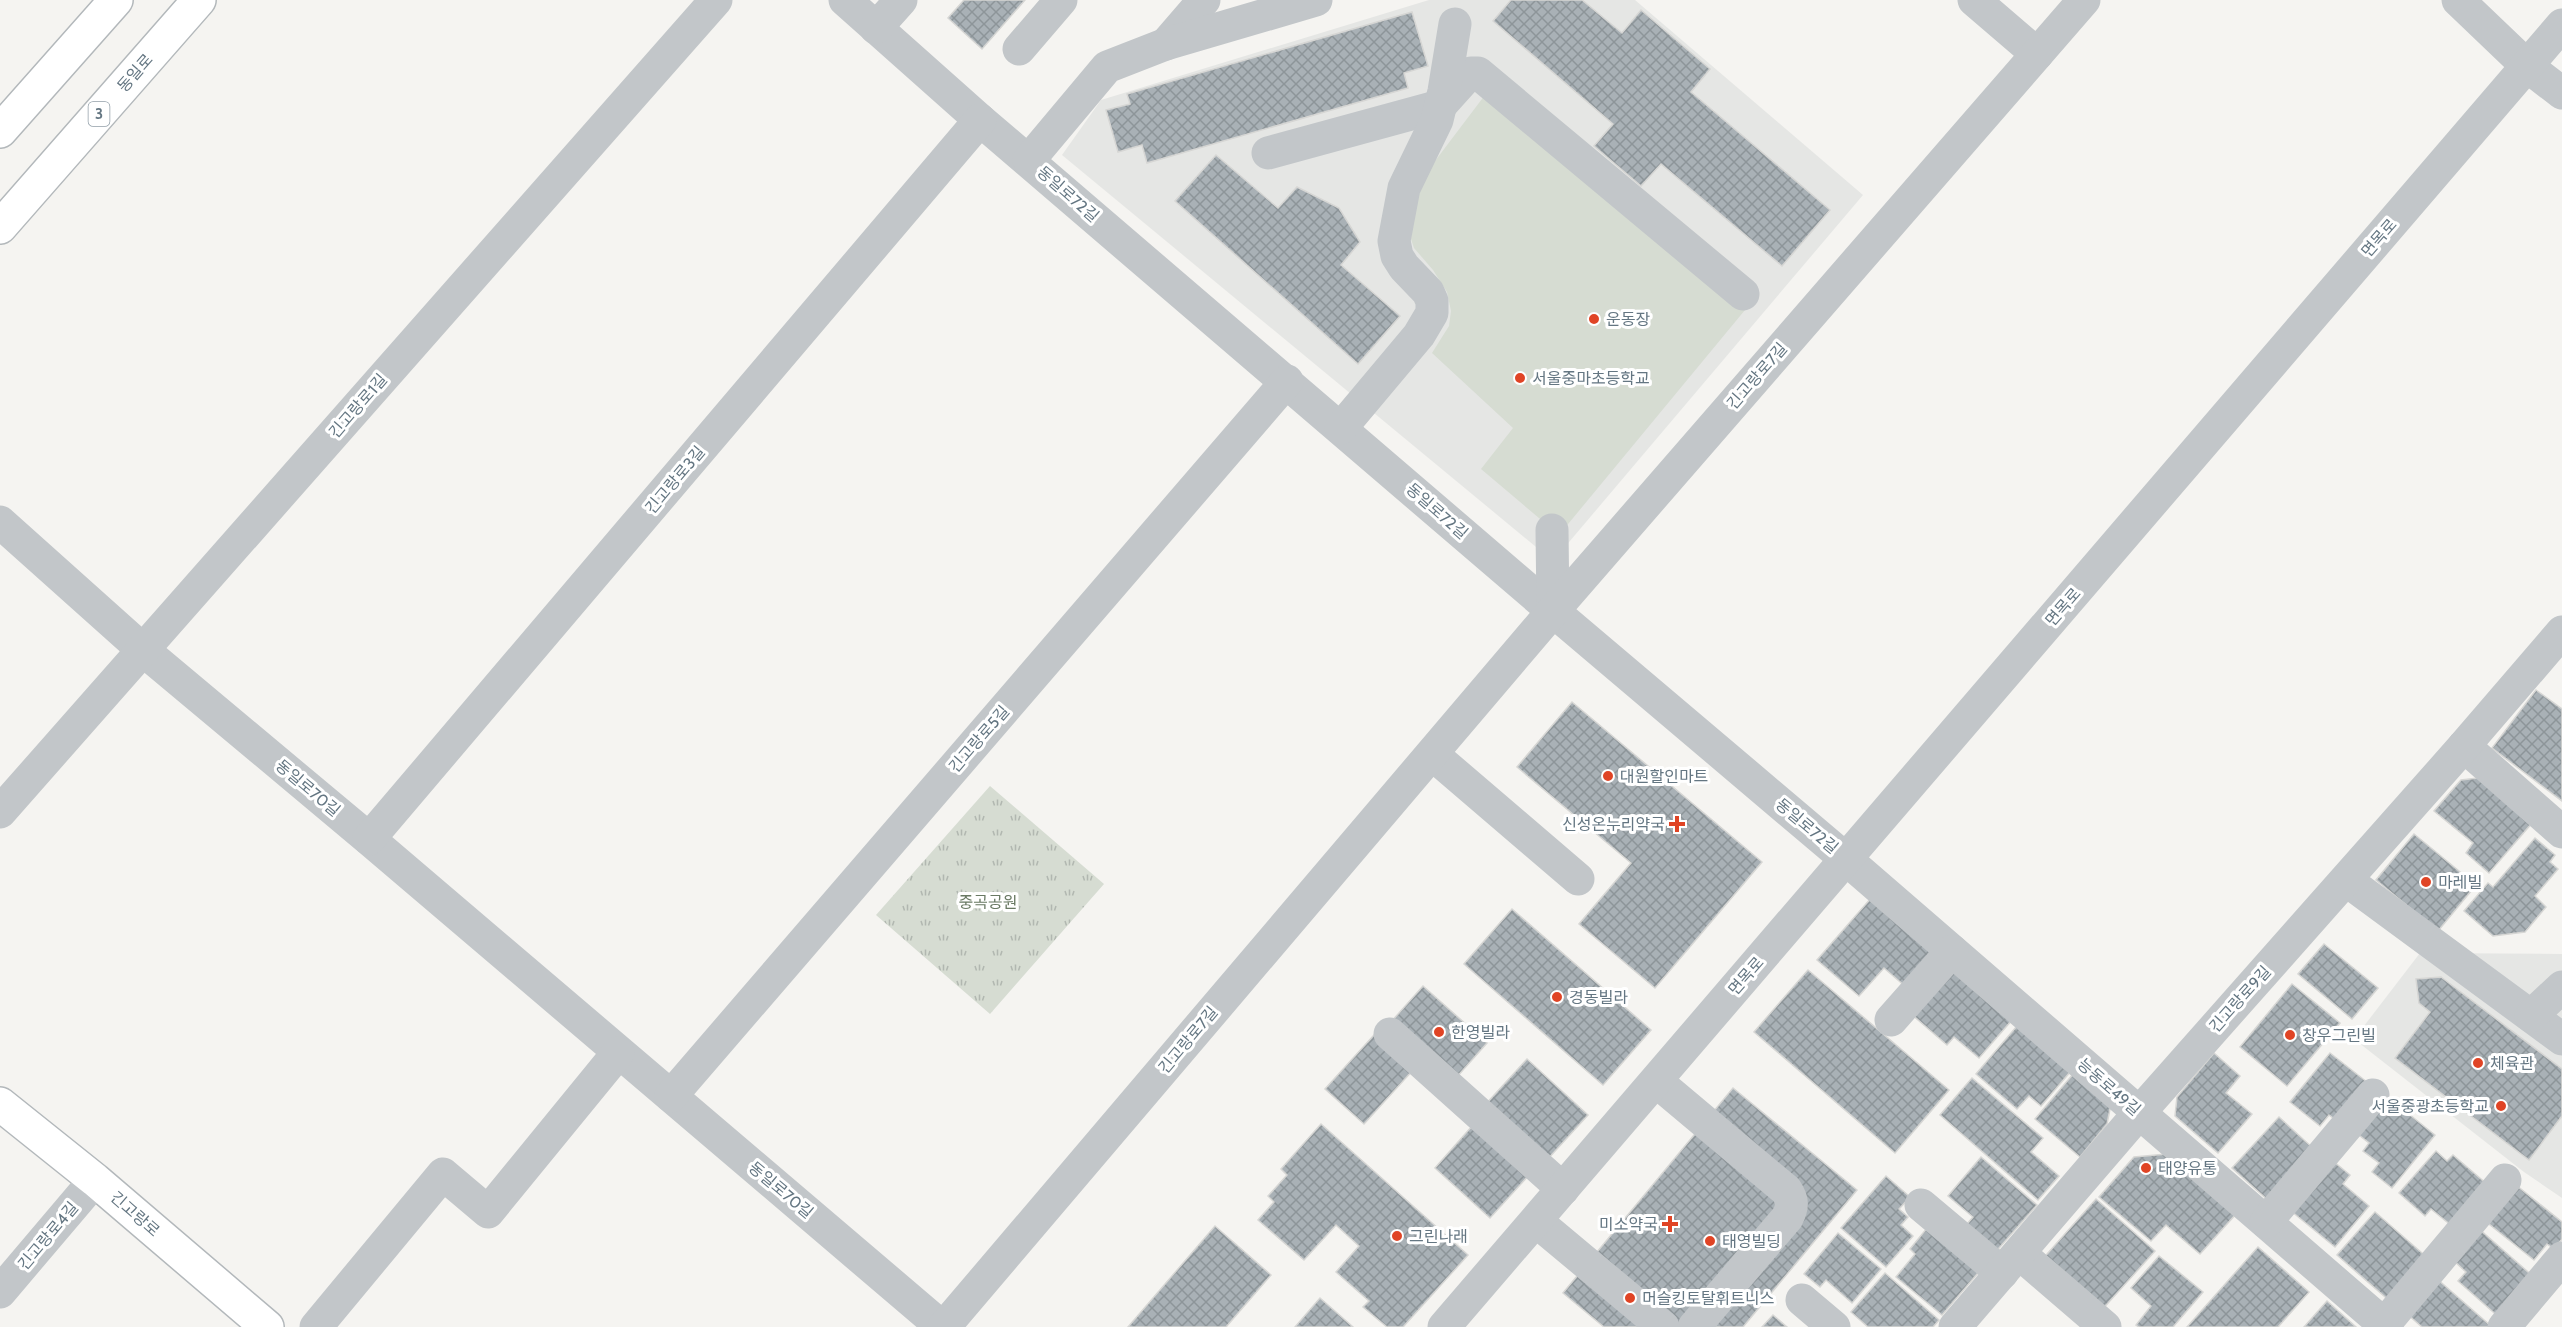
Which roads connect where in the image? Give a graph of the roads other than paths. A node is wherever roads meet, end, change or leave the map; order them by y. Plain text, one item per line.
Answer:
1 (116, 0) edge
2 (199, 0) edge
3 (716, 0) edge
4 (845, 0) edge
5 (901, 0) edge
6 (1061, 0) edge
7 (1204, 0) edge
8 (1316, 0) edge
9 (1974, 0) edge
10 (2084, 0) edge
11 (2458, 0) edge
12 (1455, 24) dead end
13 (2562, 25) edge
14 (876, 28) junction
15 (1166, 44) junction
16 (1019, 50) dead end
17 (2037, 54) junction
18 (2527, 66) junction
19 (2562, 93) edge
20 (1440, 106) junction
21 (980, 120) junction
22 (0, 131) edge
23 (1268, 153) dead end
24 (1029, 160) junction
25 (0, 227) edge
26 (1743, 294) dead end
27 (1287, 381) junction
28 (1341, 428) junction
29 (0, 522) edge
30 (1552, 530) dead end
31 (1553, 611) junction
32 (2562, 632) edge
33 (143, 650) junction
34 (2464, 747) junction
35 (1432, 754) junction
36 (0, 812) edge
37 (2562, 832) edge
38 (369, 839) junction
39 (1847, 860) junction
40 (1578, 879) dead end
41 (2346, 880) junction
42 (1952, 951) junction
43 (2562, 987) edge
44 (2531, 1016) junction
45 (1891, 1020) dead end
46 (1390, 1034) dead end
47 (2562, 1039) edge
48 (618, 1053) junction
49 (1656, 1081) junction
50 (2373, 1095) dead end
51 (671, 1096) junction
52 (0, 1104) edge
53 (2139, 1113) junction
54 (95, 1180) junction
55 (2505, 1180) dead end
56 (1563, 1189) junction
57 (1921, 1205) dead end
58 (1536, 1221) junction
59 (2265, 1222) junction
60 (2562, 1258) edge
61 (2010, 1263) junction
62 (0, 1293) edge
63 (1802, 1300) dead end
64 (1451, 1325) edge
65 (2384, 1326) edge
66 (267, 1327) edge
67 (316, 1327) edge
68 (943, 1327) edge
69 (1663, 1327) edge
70 (1694, 1327) edge
71 (1834, 1327) edge
72 (1955, 1327) edge
73 (2105, 1327) edge
74 (2504, 1327) edge

1 - 22 main road
2 - 25 main road, 동일로 / 3
3 - 33 street, 긴고랑로1길
4 - 14 street, 동일로72길
5 - 14 street
6 - 16 street
7 - 15 street
8 - 15 street, 동일로72길
9 - 17 street
10 - 17 street, 긴고랑로7길
11 - 18 street
12 - 20 street
13 - 18 street, 면목로
14 - 21 street, 동일로72길
15 - 24 street, 동일로72길
17 - 31 street, 긴고랑로7길
18 - 19 street
18 - 39 street, 면목로
20 - 23 street
20 - 26 street
20 - 28 street
21 - 24 street, 동일로72길
21 - 38 street, 긴고랑로3길
24 - 27 street, 동일로72길
27 - 28 street, 동일로72길
27 - 51 street, 긴고랑로5길
28 - 31 street, 동일로72길
29 - 33 street, 동일로70길
30 - 31 street
31 - 35 street, 긴고랑로7길
31 - 39 street, 동일로72길
32 - 34 street, 긴고랑로9길
33 - 36 street, 긴고랑로1길
33 - 38 street, 동일로70길
34 - 37 street
34 - 41 street, 긴고랑로9길
35 - 40 street
35 - 68 street, 긴고랑로7길
38 - 48 street, 동일로70길
39 - 42 street, 능동로49길
39 - 49 street, 면목로
41 - 44 street
41 - 53 street, 긴고랑로9길
42 - 45 street
42 - 53 street, 능동로49길
43 - 44 street
44 - 47 street
46 - 56 street
48 - 51 street, 동일로70길
48 - 67 street
49 - 56 street, 면목로
49 - 70 street
50 - 59 street
51 - 68 street, 동일로70길
52 - 54 main road, 긴고랑로
53 - 59 street, 능동로49길
53 - 61 street, 긴고랑로9길
54 - 62 street, 긴고랑로4길
54 - 66 main road, 긴고랑로
55 - 65 street, 능동로49길
56 - 58 street, 면목로
57 - 61 street
58 - 64 street, 면목로
58 - 69 street
59 - 65 street, 능동로49길
60 - 74 street
61 - 72 street, 긴고랑로9길
61 - 73 street
63 - 71 street

